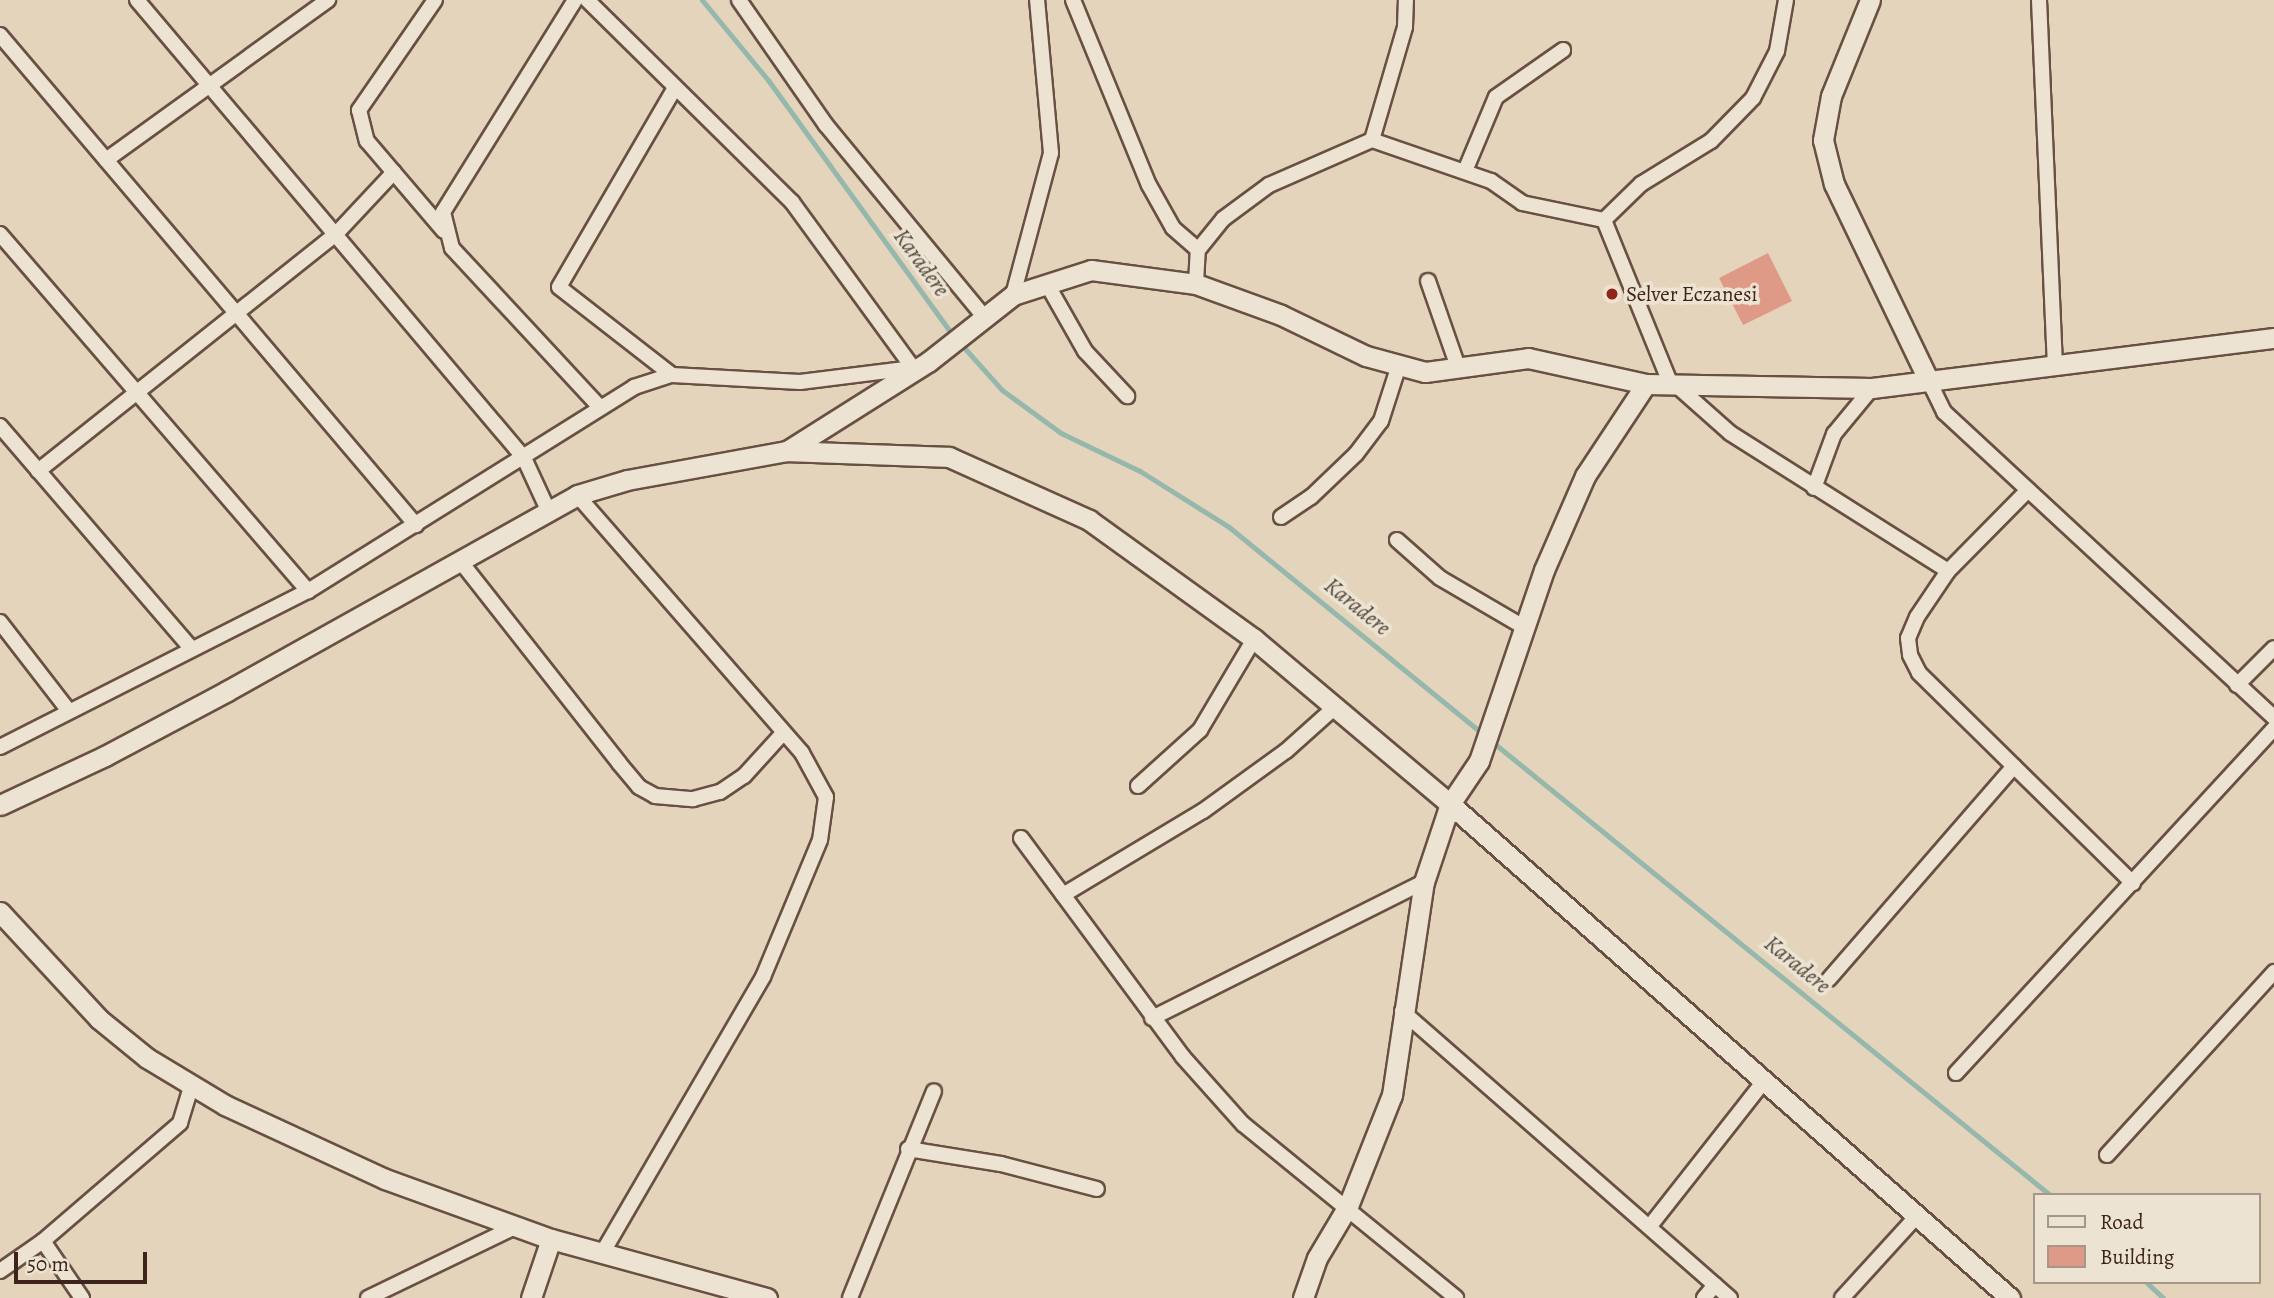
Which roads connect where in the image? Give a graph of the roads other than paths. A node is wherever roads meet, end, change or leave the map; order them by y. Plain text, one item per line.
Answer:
1 (137, 0) edge
2 (328, 0) edge
3 (435, 0) edge
4 (575, 0) edge
5 (587, 0) edge
6 (738, 0) edge
7 (1037, 0) edge
8 (1073, 0) edge
9 (1406, 0) edge
10 (1786, 0) edge
11 (1870, 0) edge
12 (2039, 0) edge
13 (0, 35) edge
14 (1563, 50) dead end
15 (209, 84) junction
16 (676, 88) junction
17 (1372, 140) junction
18 (106, 160) junction
19 (1465, 171) junction
20 (394, 172) junction
21 (1604, 220) junction
22 (444, 231) junction
23 (0, 234) edge
24 (335, 235) junction
25 (1198, 250) junction
26 (1428, 281) dead end
27 (1047, 284) junction
28 (1196, 284) junction
29 (1013, 295) junction
30 (235, 315) junction
31 (978, 321) junction
32 (2274, 338) edge
33 (921, 365) junction
34 (1399, 365) junction
35 (2056, 366) junction
36 (1458, 367) junction
37 (672, 375) junction
38 (1928, 379) junction
39 (1646, 384) junction
40 (1673, 385) junction
41 (1872, 388) junction
42 (138, 394) junction
43 (1127, 396) dead end
44 (600, 407) junction
45 (0, 426) edge
46 (787, 451) junction
47 (524, 458) junction
48 (38, 471) junction
49 (1814, 488) junction
50 (2028, 490) junction
51 (576, 495) junction
52 (548, 510) junction
53 (1281, 517) dead end
54 (416, 525) junction
55 (1397, 540) dead end
56 (461, 562) junction
57 (1948, 571) junction
58 (308, 591) junction
59 (0, 622) edge
60 (1524, 627) junction
61 (1254, 639) junction
62 (2274, 648) edge
63 (192, 649) junction
64 (2237, 685) junction
65 (1335, 707) junction
66 (68, 710) junction
67 (2274, 719) edge
68 (2274, 728) edge
69 (784, 732) junction
70 (0, 747) edge
71 (2014, 766) junction
72 (1138, 786) dead end
73 (1450, 804) junction
74 (0, 805) edge
75 (1021, 838) dead end
76 (1424, 882) junction
77 (2133, 883) junction
78 (1063, 895) junction
79 (0, 912) edge
80 (2274, 972) edge
81 (1829, 979) dead end
82 (1402, 1011) junction
83 (1152, 1018) junction
84 (1956, 1073) dead end
85 (1764, 1081) junction
86 (191, 1087) junction
87 (934, 1091) dead end
88 (908, 1150) junction
89 (2107, 1156) dead end
90 (1097, 1189) dead end
91 (1348, 1206) junction
92 (1917, 1216) junction
93 (517, 1226) junction
94 (1650, 1226) junction
95 (551, 1239) junction
96 (43, 1241) junction
97 (603, 1252) junction
98 (0, 1271) edge
99 (1716, 1285) junction
100 (753, 1297) edge
101 (82, 1298) edge
102 (368, 1298) edge
103 (531, 1298) edge
104 (850, 1298) edge
105 (1303, 1298) edge
106 (1456, 1298) edge
107 (1704, 1298) edge
108 (1730, 1298) edge
109 (1842, 1298) edge
110 (2010, 1298) edge

1 - 15 street
2 - 15 street
3 - 20 street
4 - 22 street
5 - 16 street
6 - 31 street
7 - 29 street
8 - 25 street
9 - 17 street
10 - 21 street
11 - 38 street
12 - 35 street
13 - 18 street
14 - 19 street
15 - 18 street
15 - 24 street
16 - 33 street
16 - 37 street
17 - 19 street
17 - 25 street
18 - 30 street
19 - 21 street
20 - 22 street
20 - 24 street
21 - 40 street
22 - 44 street
23 - 42 street
24 - 30 street
24 - 47 street
25 - 28 street
26 - 36 street
27 - 28 street
27 - 29 street
27 - 43 street
28 - 34 street
29 - 31 street
30 - 42 street
30 - 54 street
31 - 33 street
32 - 35 street
33 - 37 street
33 - 46 street
34 - 36 street
34 - 53 street
35 - 38 street
36 - 39 street
37 - 44 street
38 - 41 street
38 - 50 street
39 - 40 street
39 - 60 street
40 - 41 street
40 - 49 street
41 - 49 street
42 - 48 street
42 - 58 street
44 - 47 street
45 - 48 street
46 - 51 street
46 - 61 street
47 - 52 street
47 - 54 street
48 - 63 street
49 - 57 street
50 - 57 street
50 - 64 street
51 - 52 street
51 - 69 street
52 - 56 street
54 - 58 street
55 - 60 street
56 - 69 street
56 - 74 street
57 - 71 street
58 - 63 street
59 - 66 street
60 - 73 street
61 - 65 street
61 - 72 street
62 - 64 street
63 - 66 street
64 - 67 street
65 - 73 street
65 - 78 street
66 - 70 street
68 - 77 street
69 - 97 street
71 - 77 street
71 - 81 street
73 - 76 street
73 - 85 street
75 - 78 street
76 - 82 street
76 - 83 street
77 - 84 street
78 - 83 street
79 - 86 street
80 - 89 street
82 - 91 street
82 - 94 street
83 - 91 street
85 - 92 street
85 - 94 street
86 - 93 street
86 - 96 street
87 - 88 street
88 - 90 street
88 - 104 street
91 - 105 street
91 - 106 street
92 - 109 street
92 - 110 street
93 - 95 street
93 - 102 street
94 - 99 street
95 - 97 street
95 - 103 street
96 - 98 street
96 - 101 street
97 - 100 street
99 - 107 street
99 - 108 street

